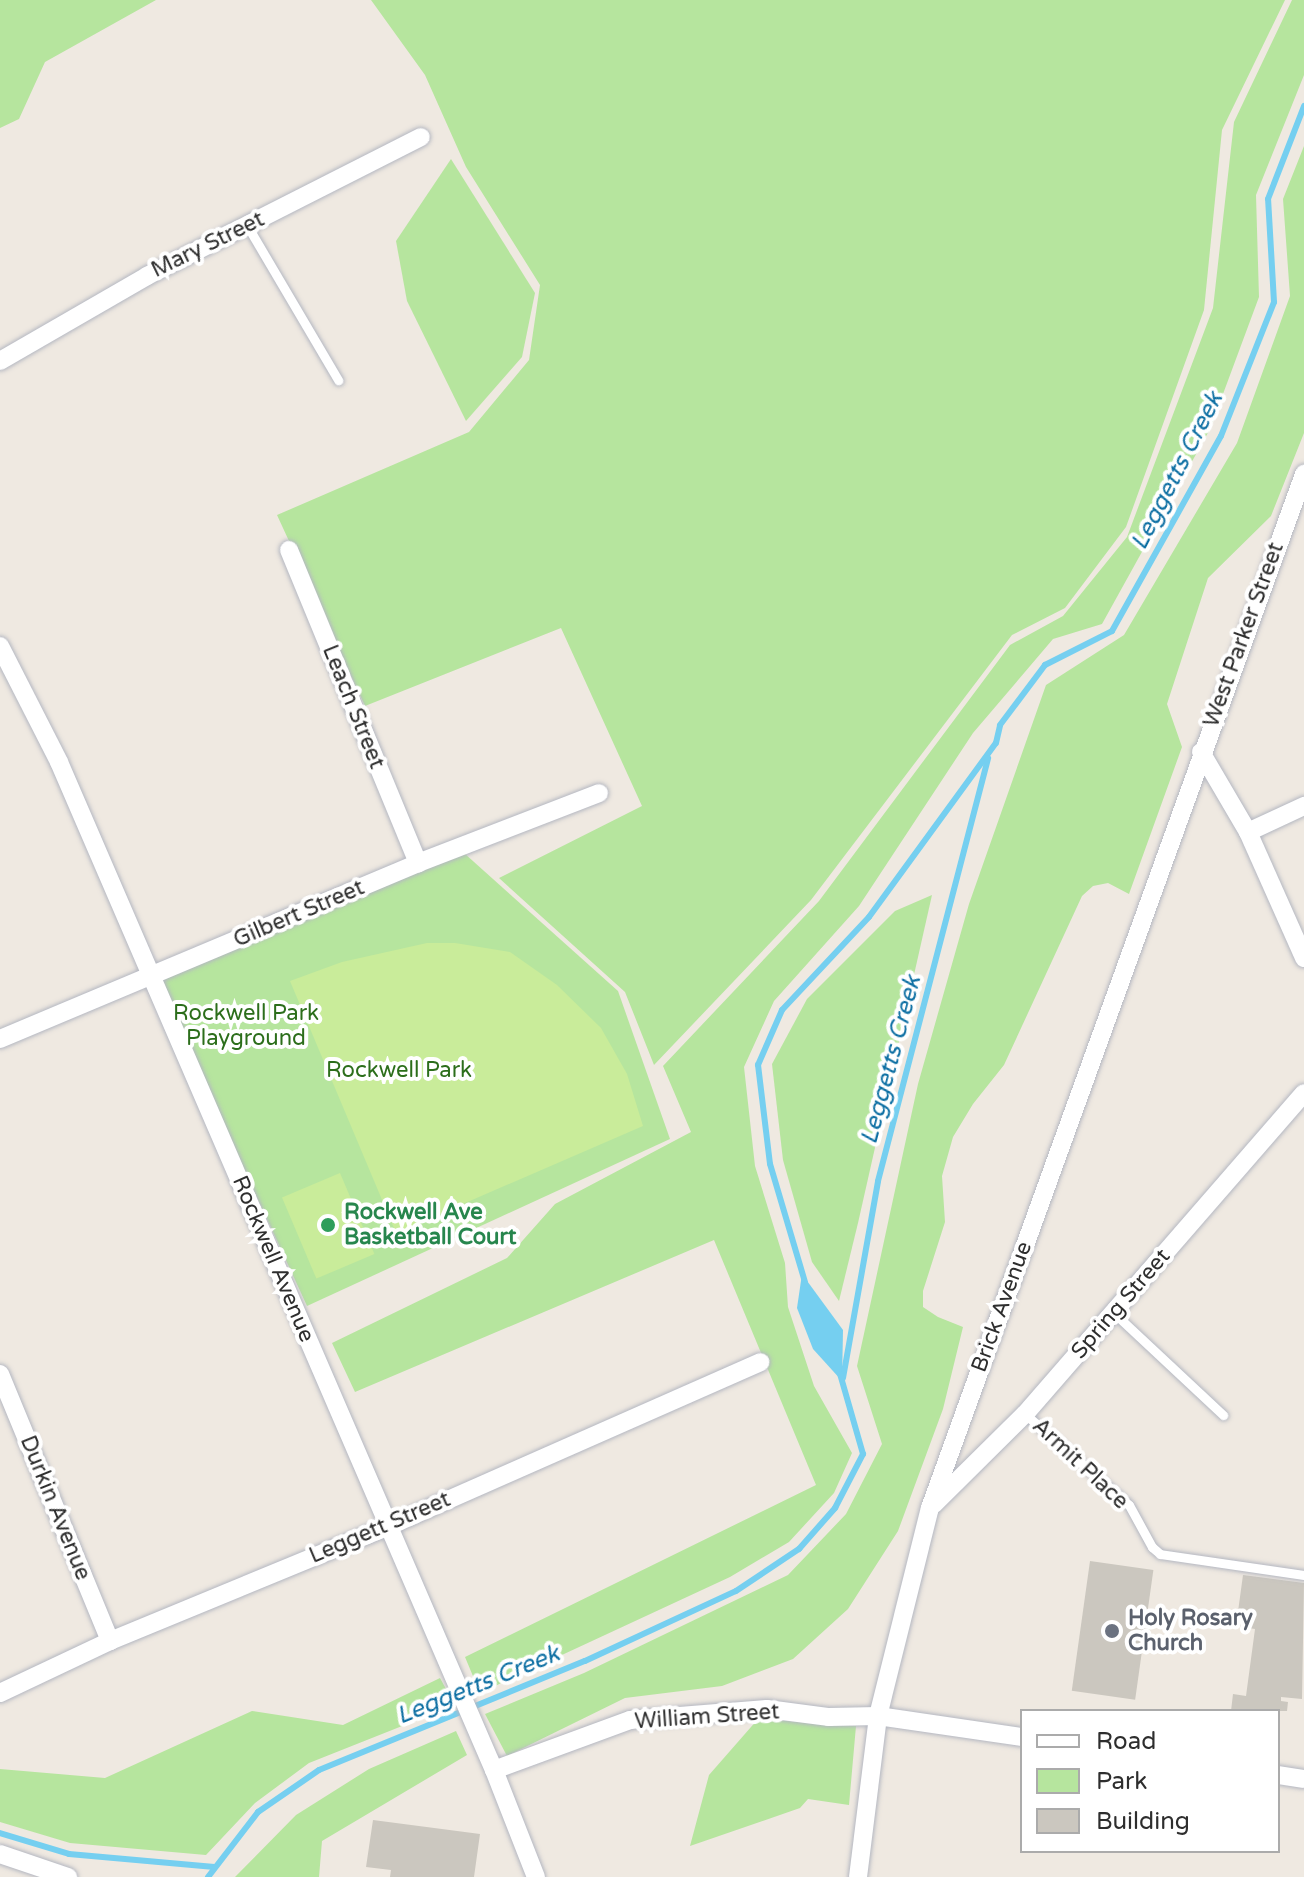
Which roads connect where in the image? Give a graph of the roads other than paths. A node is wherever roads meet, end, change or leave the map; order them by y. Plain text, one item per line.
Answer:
1 (421, 137) dead end
2 (248, 227) junction
3 (0, 361) edge
4 (338, 380) dead end
5 (1304, 474) edge
6 (289, 550) dead end
7 (0, 646) edge
8 (1201, 752) junction
9 (599, 793) dead end
10 (1304, 806) edge
11 (1248, 832) junction
12 (418, 863) junction
13 (1304, 958) edge
14 (151, 978) junction
15 (0, 1039) edge
16 (1304, 1093) edge
17 (1113, 1312) junction
18 (760, 1362) dead end
19 (0, 1374) edge
20 (1025, 1414) junction
21 (1223, 1415) dead end
22 (930, 1508) junction
23 (389, 1526) junction
24 (1304, 1575) edge
25 (110, 1641) junction
26 (0, 1693) edge
27 (878, 1716) junction
28 (1020, 1737) edge
29 (494, 1770) junction
30 (1280, 1775) edge
31 (1304, 1779) edge
32 (0, 1854) edge
33 (68, 1877) edge
34 (536, 1877) edge
35 (858, 1877) edge

1 - 2 street, Mary Street
2 - 3 street, Mary Street
2 - 4 lane
5 - 8 street, West Parker Street
6 - 12 street, Leach Street
7 - 14 street, Rockwell Avenue
8 - 11 street
8 - 22 street, Brick Avenue
9 - 12 street, Gilbert Street
10 - 11 street
11 - 13 street
12 - 14 street, Gilbert Street
14 - 15 street, Gilbert Street
14 - 23 street, Rockwell Avenue
16 - 17 street, Spring Street
17 - 20 street, Spring Street
17 - 21 lane
18 - 23 street, Leggett Street
19 - 25 street, Durkin Avenue
20 - 22 street, Spring Street
20 - 24 lane, Armit Place
22 - 27 street, Brick Avenue
23 - 25 street, Leggett Street
23 - 29 street, Rockwell Avenue
25 - 26 street, Leggett Street
27 - 28 street, William Street
27 - 29 street, William Street
27 - 35 street, Brick Avenue
29 - 34 street, Rockwell Avenue
30 - 31 street
32 - 33 street

